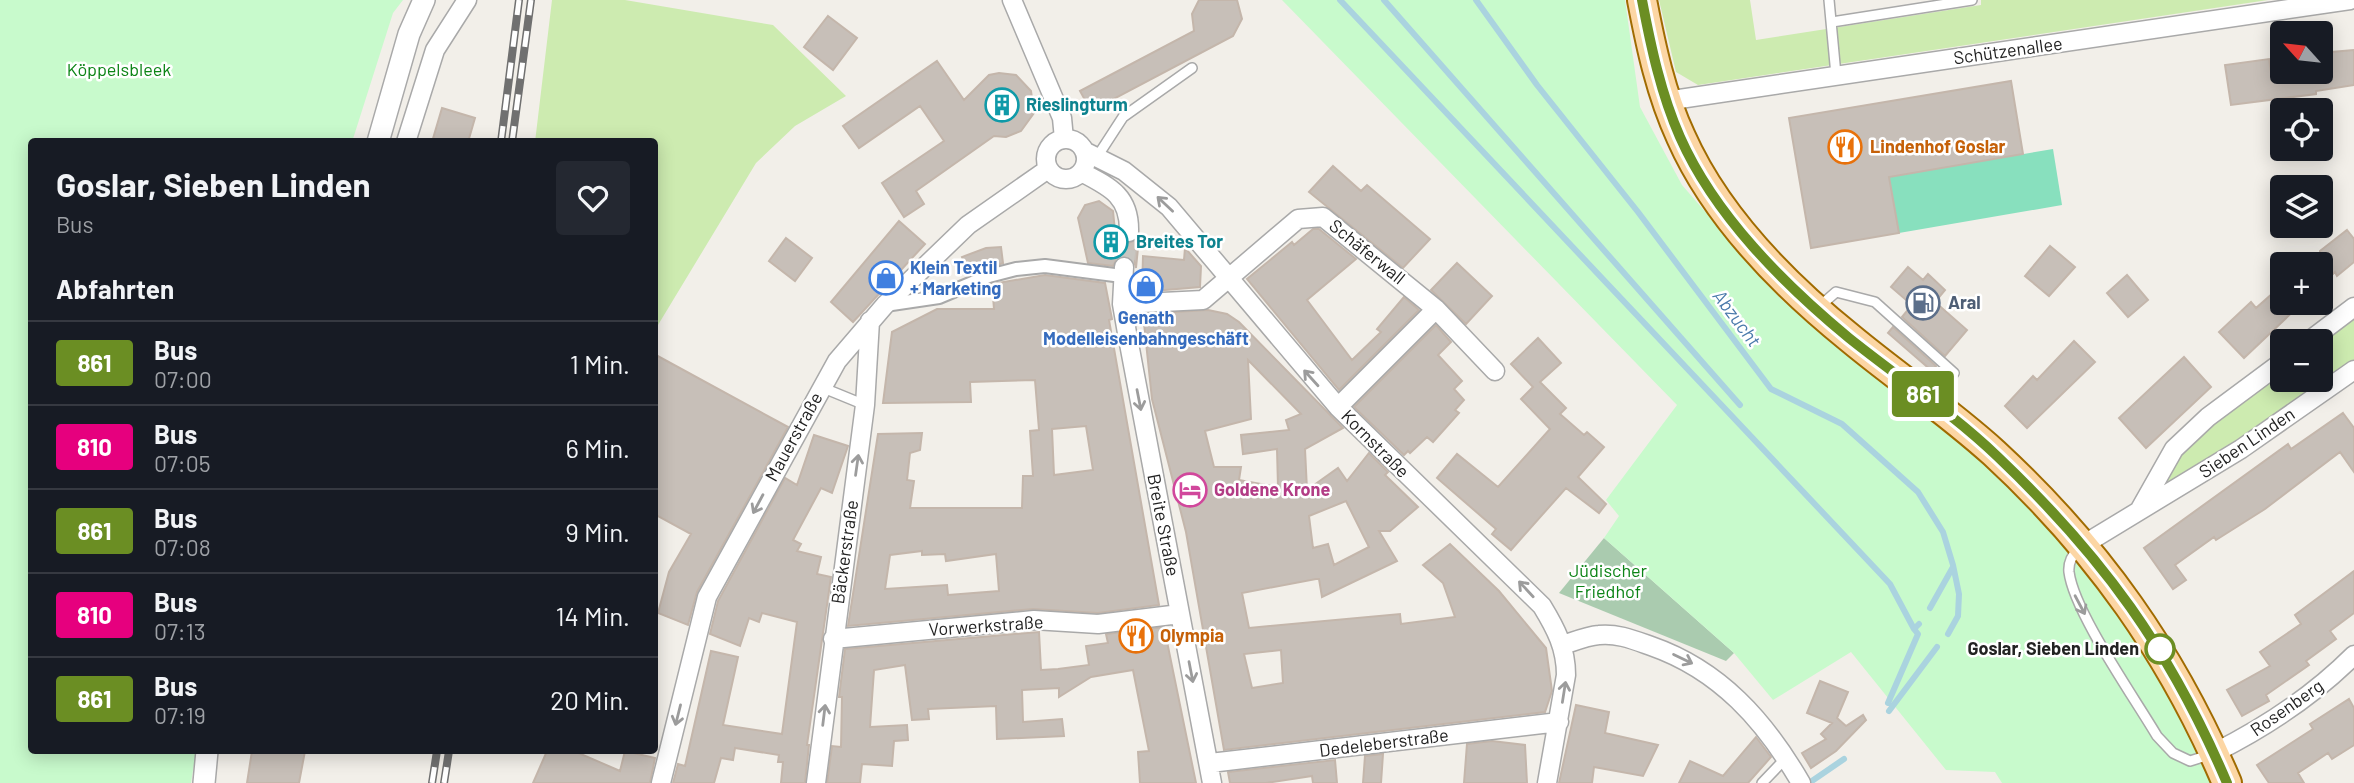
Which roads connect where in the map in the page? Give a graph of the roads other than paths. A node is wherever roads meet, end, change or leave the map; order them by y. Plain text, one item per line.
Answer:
1 (424, 0) edge
2 (467, 0) edge
3 (1012, 0) edge
4 (1642, 0) edge
5 (1829, 0) edge
6 (1972, 0) edge
7 (2350, 0) edge
8 (1832, 22) junction
9 (1192, 68) dead end
10 (1836, 75) junction
11 (1666, 101) junction
12 (379, 138) edge
13 (407, 138) edge
14 (1065, 139) junction
15 (1091, 154) junction
16 (1048, 169) junction
17 (1081, 172) junction
18 (1129, 232) tunnel mouth
19 (1123, 272) joint
20 (1228, 279) junction
21 (1122, 304) junction
22 (885, 305) junction
23 (2354, 307) edge
24 (1436, 309) junction
25 (1815, 309) junction
26 (870, 321) junction
27 (2325, 329) edge
28 (2354, 370) edge
29 (1495, 371) dead end
30 (2270, 371) edge
31 (821, 387) junction
32 (1932, 401) junction
33 (865, 405) junction
34 (1338, 407) junction
35 (2138, 512) junction
36 (2083, 545) junction
37 (1180, 614) junction
38 (833, 639) junction
39 (1563, 645) junction
40 (2354, 655) edge
41 (1559, 723) junction
42 (2214, 753) junction
43 (207, 754) edge
44 (1786, 758) junction
45 (1210, 763) junction
46 (1798, 779) edge
47 (204, 783) edge
48 (661, 783) edge
49 (816, 783) edge
50 (1212, 783) edge
51 (1547, 783) edge
52 (1762, 783) edge
53 (2227, 783) edge

1 - 12 street
2 - 13 street
3 - 14 street
4 - 11 main road
5 - 8 lane
6 - 8 lane
7 - 10 street, Schützenallee
8 - 10 lane
9 - 15 lane
10 - 11 street, Schützenallee
11 - 25 main road
14 - 15 street
14 - 16 street
15 - 17 street
20 -> 15 street, Kornstraße
16 - 17 street
16 - 22 street, Mauerstraße
17 - 18 street
19 - 21 street, Breite Straße
19 - 22 street
20 - 21 street, Schäferwall
20 - 24 street, Schäferwall
34 -> 20 street, Kornstraße
21 -> 37 street, Breite Straße
22 - 26 street, Mauerstraße
23 - 27 street
24 - 29 street, Schäferwall
24 - 34 street
25 - 32 main road
25 - 32 lane
26 - 31 street, Mauerstraße
26 - 33 street, Bäckerstraße
28 - 35 street, Sieben Linden
30 - 35 street, Sieben Linden
31 - 33 lane
31 -> 48 street, Mauerstraße
32 - 36 main road
38 -> 33 street, Bäckerstraße
39 -> 34 street, Kornstraße
35 - 36 street, Sieben Linden
36 - 42 main road
36 -> 42 lane
37 - 38 street, Vorwerkstraße
37 -> 45 street, Breite Straße
49 -> 38 street, Bäckerstraße
41 -> 39 street, Kornstraße
39 -> 44 street
40 - 42 street, Rosenberg
41 - 45 street, Dedeleberstraße
41 - 51 street, Kornstraße
42 - 53 main road
43 - 47 street
44 - 46 street
44 - 52 lane
45 - 50 street, Breite Straße

